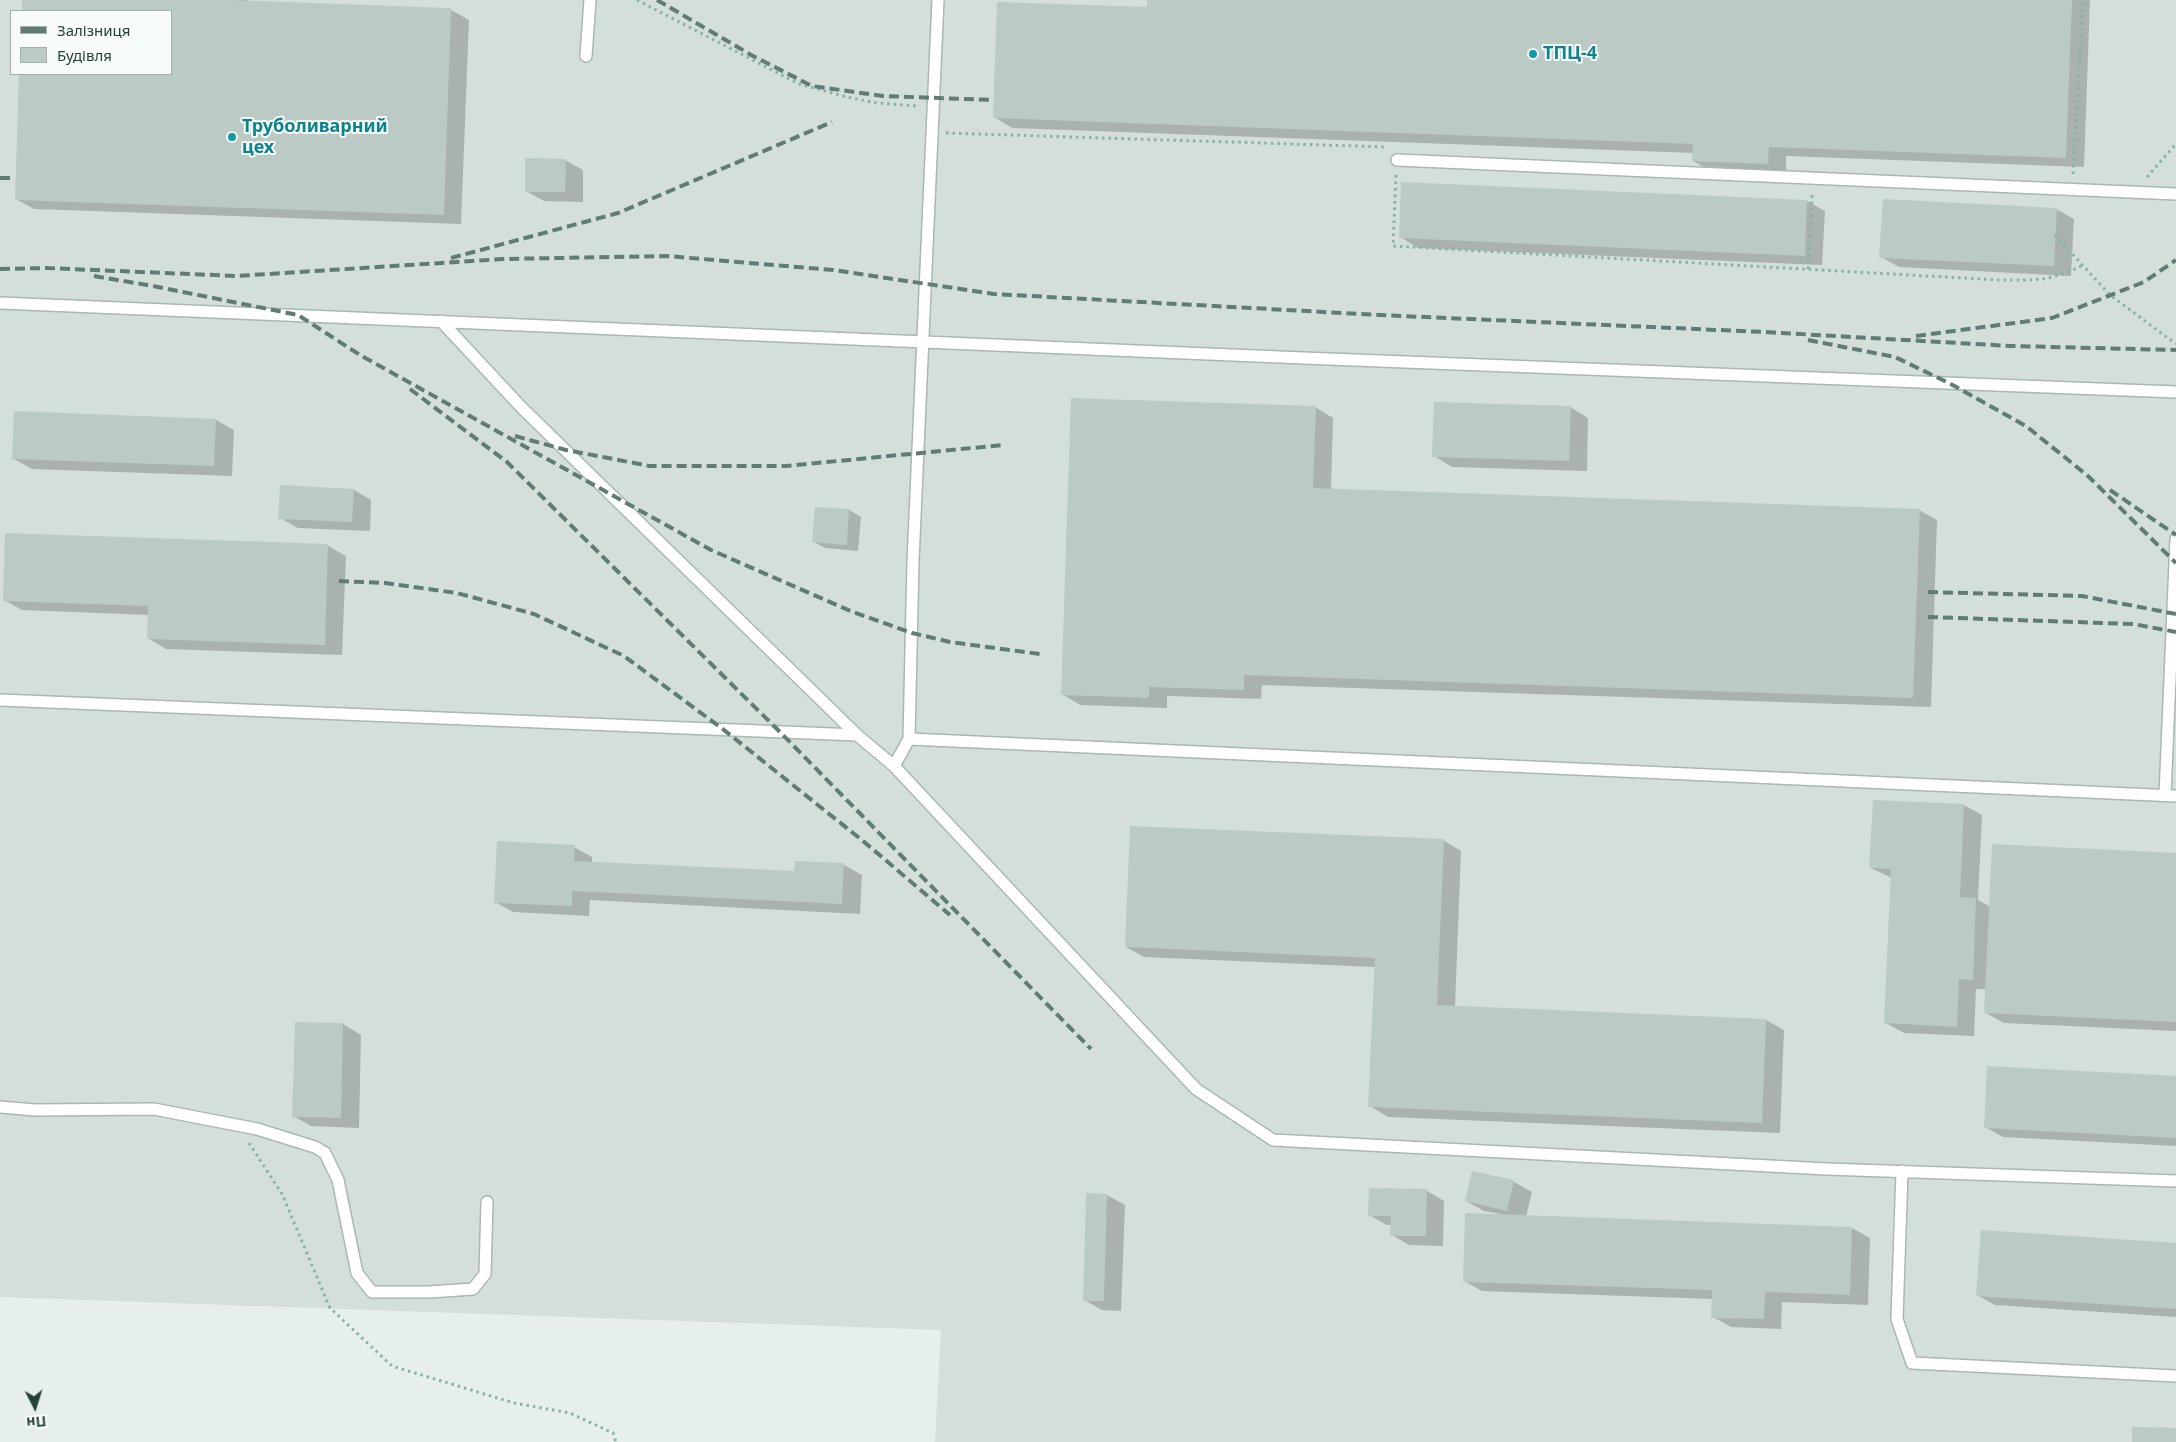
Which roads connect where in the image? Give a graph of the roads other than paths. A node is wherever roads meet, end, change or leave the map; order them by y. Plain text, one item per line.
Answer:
1 (590, 0) edge
2 (938, 0) edge
3 (586, 56) dead end
4 (1397, 160) road end
5 (2176, 194) edge
6 (0, 302) edge
7 (441, 321) junction
8 (923, 342) junction
9 (2176, 392) edge
10 (2176, 539) edge
11 (0, 700) edge
12 (857, 735) junction
13 (909, 739) junction
14 (894, 766) junction
15 (2170, 796) edge
16 (0, 1107) edge
17 (1902, 1171) junction
18 (2176, 1181) edge
19 (487, 1202) dead end
20 (2176, 1376) edge

1 - 3 lane
2 - 8 lane
4 - 5 lane
6 - 7 lane
7 - 8 lane
7 - 12 lane
8 - 9 lane
8 - 13 lane
10 - 15 lane
11 - 12 lane
12 - 14 lane
13 - 14 lane
13 - 15 lane
14 - 17 lane
16 - 19 lane
17 - 18 lane
17 - 20 lane

